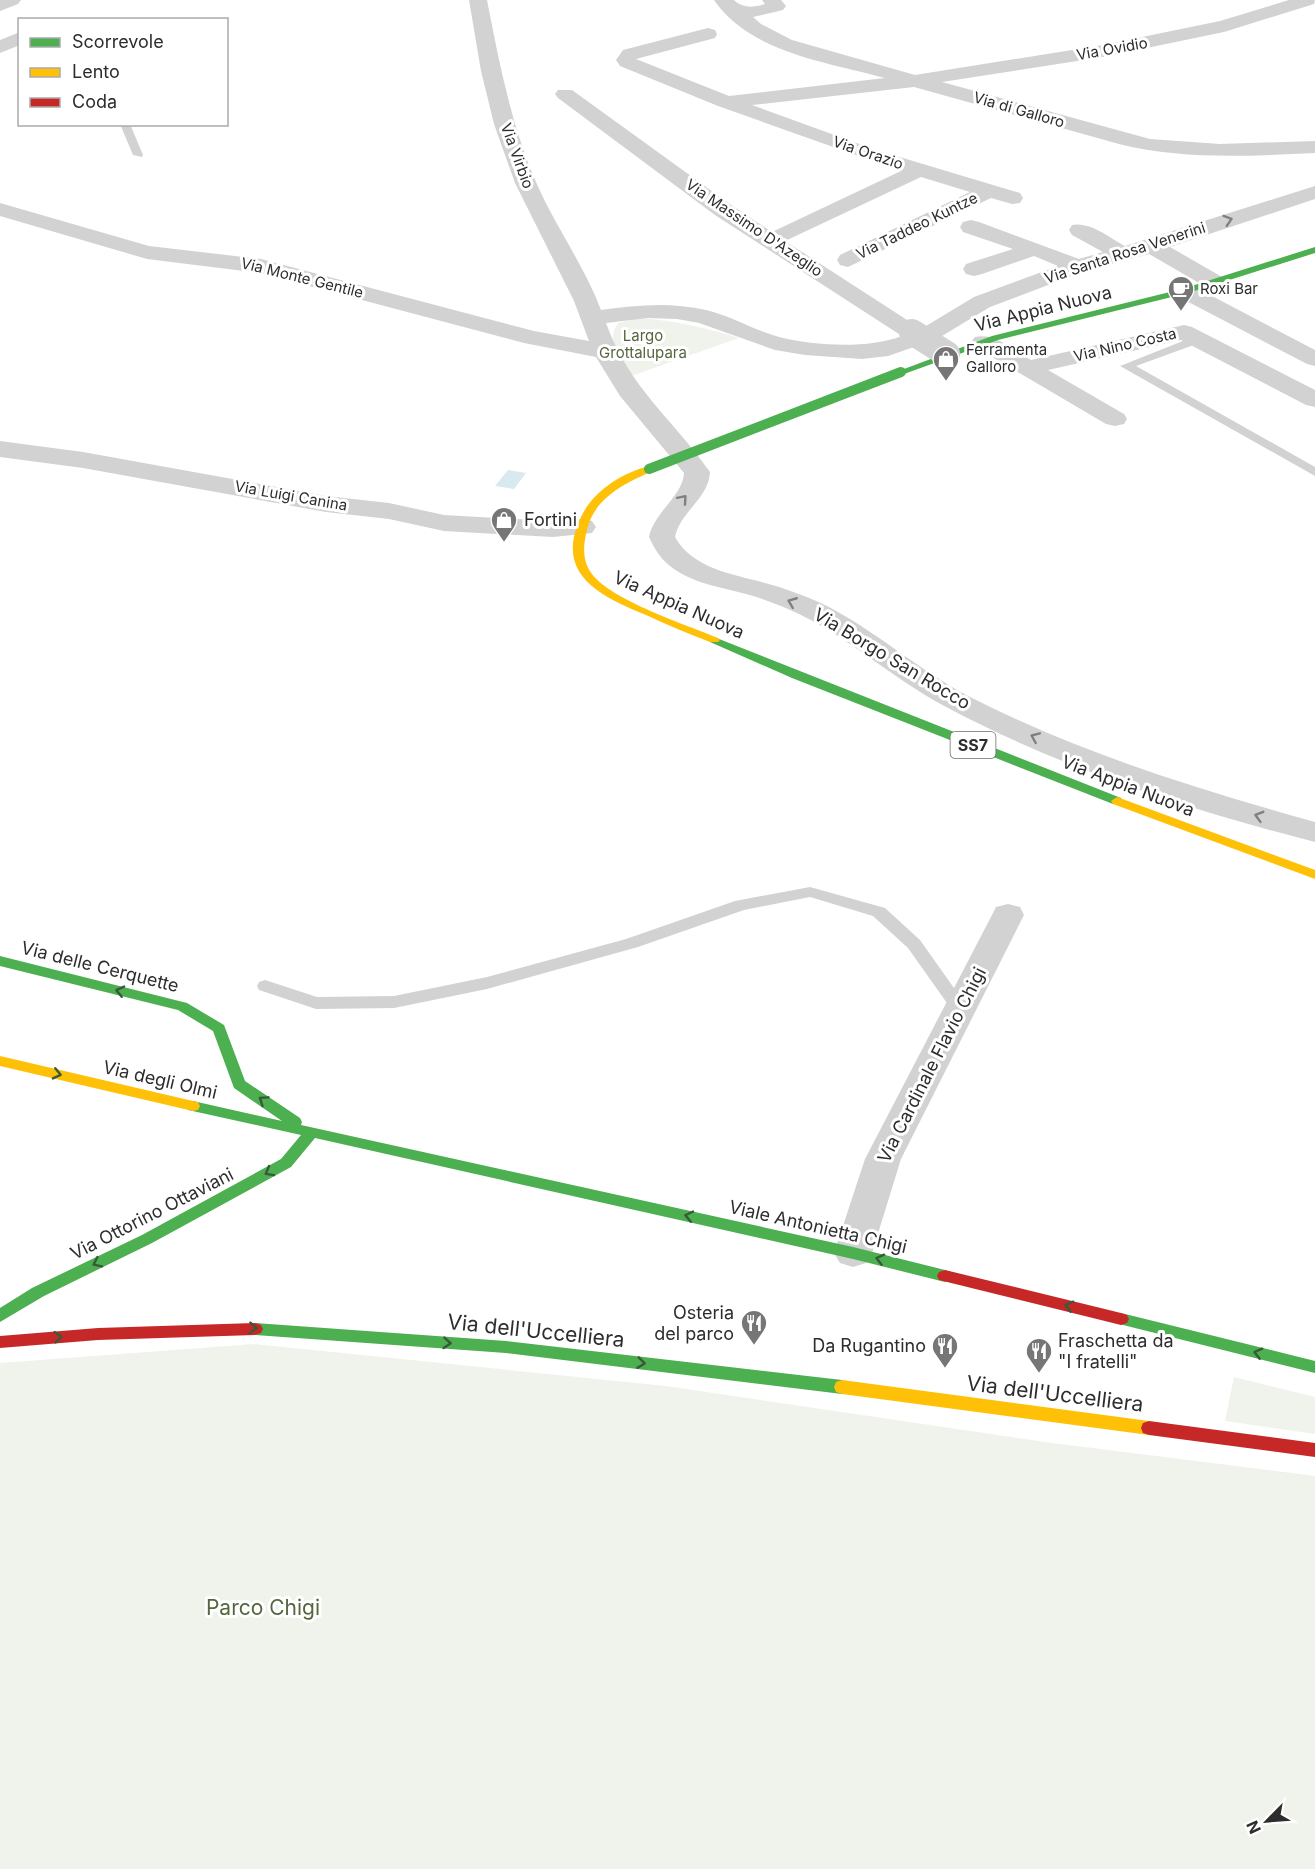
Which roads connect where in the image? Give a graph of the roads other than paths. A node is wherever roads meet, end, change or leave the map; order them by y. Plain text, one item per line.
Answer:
1 (12, 0) edge
2 (478, 0) edge
3 (771, 0) edge
4 (1308, 0) edge
5 (0, 5) edge
6 (730, 6) edge
7 (0, 25) edge
8 (18, 30) edge
9 (708, 34) dead end
10 (18, 39) edge
11 (0, 47) edge
12 (912, 81) junction
13 (565, 94) dead end
14 (725, 102) junction
15 (125, 126) edge
16 (1315, 147) edge
17 (138, 155) dead end
18 (919, 170) junction
19 (987, 192) junction
20 (1315, 192) edge
21 (1012, 198) dead end
22 (0, 209) edge
23 (971, 226) dead end
24 (1080, 230) dead end
25 (781, 235) dead end
26 (1152, 246) junction
27 (1031, 249) junction
28 (1315, 250) edge
29 (1122, 254) junction
30 (848, 260) dead end
31 (1077, 266) junction
32 (974, 269) dead end
33 (1214, 282) junction
34 (1185, 291) junction
35 (589, 310) junction
36 (1198, 339) junction
37 (983, 342) junction
38 (604, 351) junction
39 (948, 354) junction
40 (1315, 359) edge
41 (1027, 368) junction
42 (1315, 400) edge
43 (1115, 419) dead end
44 (0, 449) edge
45 (1315, 472) edge
46 (583, 527) junction
47 (1315, 832) edge
48 (1315, 876) edge
49 (1008, 915) dead end
50 (0, 961) edge
51 (265, 986) dead end
52 (960, 1009) junction
53 (0, 1061) edge
54 (311, 1133) junction
55 (854, 1253) junction
56 (0, 1316) edge
57 (0, 1341) edge
58 (1315, 1367) edge
59 (1315, 1450) edge

1 - 5 street
2 - 35 street, Via Virbio
3 - 6 street
4 - 12 street, Via Ovidio
6 - 12 street, Via di Galloro
7 - 8 street
9 - 14 street, Via Orazio
10 - 11 street
12 - 14 street, Via Orazio
12 - 16 street, Via di Galloro
13 - 39 street, Via Massimo D'Azeglio, bridge
14 - 18 street, Via Orazio
15 - 17 lane
18 - 19 street, Via Orazio
18 - 25 street
19 - 21 street, Via Orazio
19 - 30 street, Via Taddeo Kuntze
26 -> 20 street, Via Santa Rosa Venerini
22 - 38 street, Via Monte Gentile
23 - 27 street
24 - 29 street
26 - 29 street, Via Santa Rosa Venerini
26 - 33 street
27 - 31 street
27 - 32 street
28 - 33 street, Via Appia Nuova / SS7
29 - 31 street, Via Santa Rosa Venerini
31 - 35 street, Via Santa Rosa Venerini
33 - 34 street, Via Appia Nuova / SS7
34 - 37 street, Via Appia Nuova / SS7
34 - 40 street
35 - 38 street
36 - 41 street, Via Nino Costa
36 - 42 street, Via Nino Costa
36 - 45 lane
37 - 39 street, Via Appia Nuova / SS7
37 - 41 street, Via Nino Costa
47 -> 38 street, Via Borgo San Rocco
39 - 46 street, Via Appia Nuova / SS7, bridge
41 - 43 street, Via Nino Costa
44 - 46 street, Via Luigi Canina
46 - 48 street, Via Appia Nuova / SS7
49 - 52 street, Via Cardinale Flavio Chigi
54 -> 50 street, Via delle Cerquette
51 - 52 lane
52 - 55 street, Via Cardinale Flavio Chigi
53 -> 54 street, Via degli Olmi
55 -> 54 street, Viale Antonietta Chigi
54 -> 56 street, Via Ottorino Ottaviani
58 -> 55 street, Viale Antonietta Chigi
57 -> 59 street, Via dell'Uccelliera

